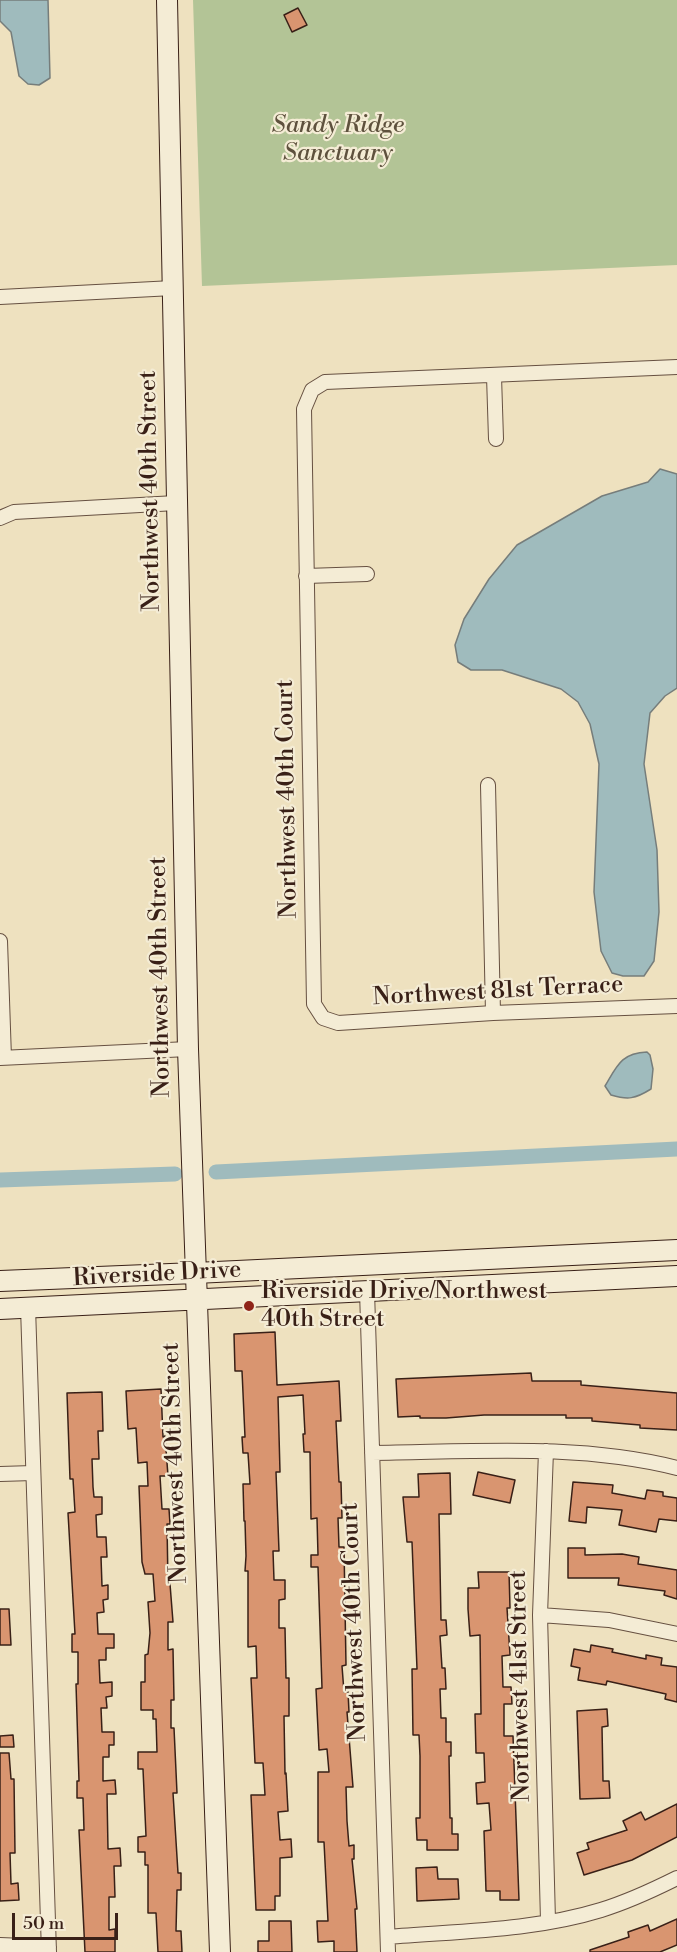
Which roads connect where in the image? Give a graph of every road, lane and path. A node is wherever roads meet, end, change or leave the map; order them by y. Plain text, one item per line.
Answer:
1 (167, 0) edge
2 (173, 288) junction
3 (0, 297) edge
4 (677, 367) edge
5 (494, 376) junction
6 (496, 439) dead end
7 (176, 503) junction
8 (0, 518) edge
9 (367, 574) dead end
10 (306, 576) junction
11 (488, 785) dead end
12 (0, 941) edge
13 (677, 1006) edge
14 (493, 1013) junction
15 (323, 1018) joint
16 (188, 1049) junction
17 (2, 1058) edge
18 (677, 1250) edge
19 (195, 1274) junction
20 (677, 1276) edge
21 (0, 1281) edge
22 (367, 1291) junction
23 (196, 1298) junction
24 (28, 1307) junction
25 (0, 1309) edge
26 (546, 1451) junction
27 (372, 1454) junction
28 (677, 1468) edge
29 (33, 1473) junction
30 (0, 1474) edge
31 (540, 1615) junction
32 (677, 1634) edge
33 (677, 1878) edge
34 (548, 1921) junction
35 (388, 1937) junction
36 (0, 1945) edge
37 (49, 1950) edge
38 (220, 1952) edge
39 (388, 1952) edge

1 - 2 street, Northwest 40th Street
2 - 3 street
2 - 7 street, Northwest 40th Street
4 - 5 street
5 - 6 street
5 - 10 street, Northwest 40th Court
7 - 8 street
7 - 16 street, Northwest 40th Street
9 - 10 street
10 - 15 street, Northwest 40th Court
11 - 14 street
12 - 17 street
13 - 14 street, Northwest 81st Terrace
14 - 15 street, Northwest 81st Terrace
16 - 17 street
16 - 19 street, Northwest 40th Street
18 - 19 street, Riverside Drive
19 - 21 street, Riverside Drive
19 - 23 street, Northwest 40th Street
20 - 22 street, Riverside Drive
22 - 23 street, Riverside Drive
22 - 27 street, Northwest 40th Court
23 - 24 street, Riverside Drive
23 - 38 street, Northwest 40th Street
24 - 25 street, Riverside Drive
24 - 29 street
26 - 27 street
26 - 28 street
26 - 31 street, Northwest 41st Street
27 - 35 street, Northwest 40th Court
29 - 30 street
29 - 37 street
31 - 32 street
31 - 34 street, Northwest 41st Street
33 - 34 street
34 - 35 street
35 - 39 street, Northwest 40th Court
36 - 37 street

